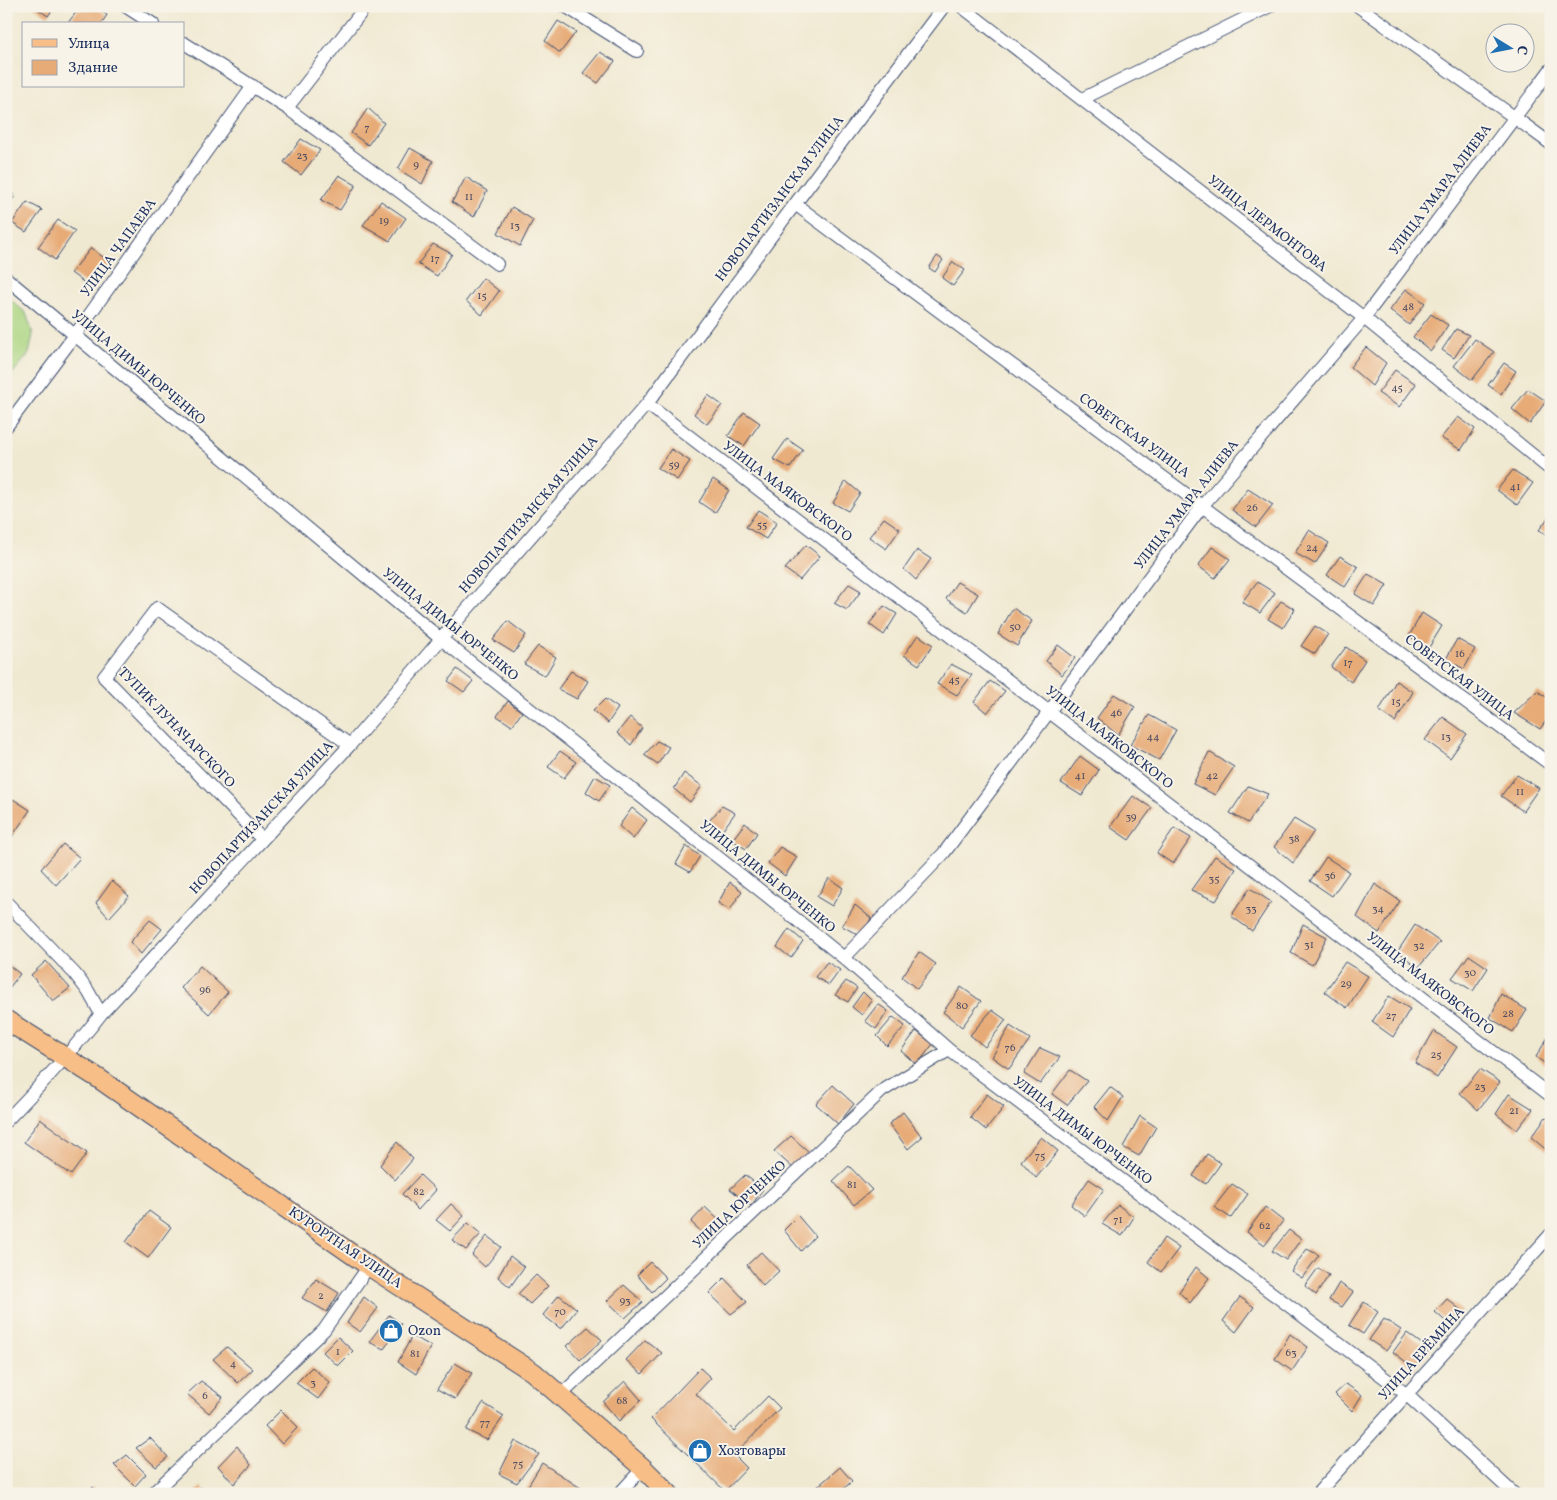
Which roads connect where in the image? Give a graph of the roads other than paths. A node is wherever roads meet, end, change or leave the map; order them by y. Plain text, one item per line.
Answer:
1 (125, 6) edge
2 (366, 6) edge
3 (565, 6) edge
4 (944, 6) edge
5 (961, 6) edge
6 (1270, 6) edge
7 (1358, 6) edge
8 (150, 22) edge
9 (185, 44) edge
10 (637, 51) dead end
11 (1551, 68) edge
12 (253, 86) junction
13 (1082, 99) junction
14 (288, 108) junction
15 (1514, 117) junction
16 (1551, 144) edge
17 (795, 204) junction
18 (497, 264) dead end
19 (6, 278) edge
20 (1364, 318) junction
21 (75, 336) junction
22 (647, 404) junction
23 (6, 427) edge
24 (1551, 470) edge
25 (1203, 505) junction
26 (441, 639) junction
27 (1049, 711) junction
28 (350, 745) junction
29 (1551, 765) edge
30 (262, 838) junction
31 (6, 902) edge
32 (844, 958) junction
33 (101, 1014) junction
34 (6, 1020) edge
35 (949, 1050) junction
36 (64, 1058) junction
37 (1551, 1096) edge
38 (6, 1121) edge
39 (1551, 1234) edge
40 (369, 1266) junction
41 (1406, 1394) junction
42 (561, 1395) junction
43 (643, 1468) junction
44 (152, 1494) edge
45 (619, 1494) edge
46 (669, 1494) edge
47 (1317, 1494) edge
48 (1514, 1494) edge

1 - 8 street
2 - 14 street
3 - 10 street
4 - 17 street, НОВОПАРТИЗАНСКАЯ УЛИЦА
5 - 13 street, УЛИЦА ЛЕРМОНТОВА
6 - 13 street
7 - 15 street
9 - 12 street
11 - 15 street, УЛИЦА УМАРА АЛИЕВА
12 - 14 street
12 - 21 street, УЛИЦА ЧАПАЕВА
13 - 20 street, УЛИЦА ЛЕРМОНТОВА
14 - 18 street
15 - 16 street
15 - 20 street, УЛИЦА УМАРА АЛИЕВА
17 - 22 street, НОВОПАРТИЗАНСКАЯ УЛИЦА
17 - 25 street, СОВЕТСКАЯ УЛИЦА
19 - 21 street, УЛИЦА ДИМЫ ЮРЧЕНКО
20 - 24 street, УЛИЦА ЛЕРМОНТОВА
20 - 25 street, УЛИЦА УМАРА АЛИЕВА
21 - 23 street, УЛИЦА ЧАПАЕВА
21 - 26 street, УЛИЦА ДИМЫ ЮРЧЕНКО
22 - 26 street, НОВОПАРТИЗАНСКАЯ УЛИЦА
22 - 27 street, УЛИЦА МАЯКОВСКОГО
25 - 27 street, УЛИЦА УМАРА АЛИЕВА
25 - 29 street, СОВЕТСКАЯ УЛИЦА
26 - 28 street, НОВОПАРТИЗАНСКАЯ УЛИЦА
26 - 32 street, УЛИЦА ДИМЫ ЮРЧЕНКО
27 - 32 street, УЛИЦА УМАРА АЛИЕВА
27 - 37 street, УЛИЦА МАЯКОВСКОГО
28 - 30 street, НОВОПАРТИЗАНСКАЯ УЛИЦА
28 - 30 street, ТУПИК ЛУНАЧАРСКОГО
30 - 33 street, НОВОПАРТИЗАНСКАЯ УЛИЦА
31 - 33 street
32 - 35 street, УЛИЦА ДИМЫ ЮРЧЕНКО
33 - 36 street, НОВОПАРТИЗАНСКАЯ УЛИЦА
34 - 36 main road, КУРОРТНАЯ УЛИЦА
35 - 41 street, УЛИЦА ДИМЫ ЮРЧЕНКО
35 - 42 street, УЛИЦА ЮРЧЕНКО
36 - 38 street
36 - 40 main road, КУРОРТНАЯ УЛИЦА
39 - 41 street, УЛИЦА ЕРЁМИНА
40 - 42 main road, КУРОРТНАЯ УЛИЦА
40 - 44 street
41 - 47 street, УЛИЦА ЕРЁМИНА
41 - 48 street, УЛИЦА ДИМЫ ЮРЧЕНКО
42 - 43 main road, КУРОРТНАЯ УЛИЦА
43 - 45 street
43 - 46 main road, КУРОРТНАЯ УЛИЦА

